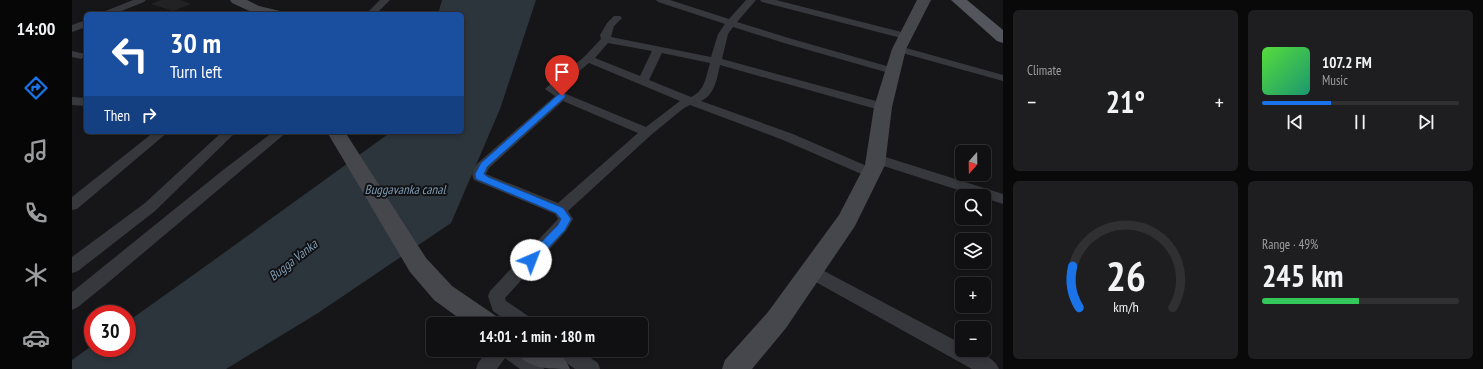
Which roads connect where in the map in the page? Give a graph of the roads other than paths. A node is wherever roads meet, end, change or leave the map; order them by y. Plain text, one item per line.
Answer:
1 (141, 0) edge
2 (238, 0) edge
3 (254, 0) edge
4 (385, 0) edge
5 (661, 0) edge
6 (751, 0) edge
7 (765, 0) edge
8 (924, 0) edge
9 (958, 0) edge
10 (968, 0) edge
11 (111, 12) edge
12 (267, 12) edge
13 (271, 12) edge
14 (373, 12) edge
15 (617, 18) dead end
16 (731, 23) junction
17 (84, 24) edge
18 (72, 29) edge
19 (1003, 30) edge
20 (1003, 38) edge
21 (606, 39) junction
22 (902, 42) junction
23 (658, 50) junction
24 (588, 59) junction
25 (715, 61) junction
26 (893, 71) junction
27 (1003, 78) edge
28 (643, 81) junction
29 (562, 96) junction
30 (72, 101) edge
31 (691, 101) junction
32 (84, 102) edge
33 (883, 107) junction
34 (647, 132) junction
35 (160, 134) edge
36 (228, 134) edge
37 (278, 134) edge
38 (337, 134) edge
39 (874, 166) junction
40 (1003, 199) edge
41 (72, 204) edge
42 (560, 210) junction
43 (72, 266) edge
44 (811, 271) junction
45 (72, 302) edge
46 (477, 317) edge
47 (515, 317) edge
48 (494, 357) edge
49 (519, 357) edge
50 (539, 357) edge
51 (574, 357) edge
52 (485, 369) edge
53 (535, 369) edge
54 (557, 369) edge
55 (591, 369) edge
56 (735, 369) edge
57 (990, 369) edge

1 - 11 street
2 - 12 main road
3 - 13 main road
4 - 14 street
5 - 16 street
6 - 16 street
7 - 22 street
8 - 22 main road
9 - 20 main road
10 - 19 main road
15 - 21 street
16 - 25 street
16 - 26 street
17 - 18 street
21 - 23 street
21 - 24 street
22 - 26 main road
22 - 27 street
23 - 25 street
23 - 28 street
24 - 28 street
24 - 29 street
25 - 31 street
25 - 33 street
26 - 33 main road
28 - 31 street
29 - 34 street
29 - 42 street
30 - 32 street
31 - 34 street
31 - 39 street
33 - 39 main road
34 - 42 street
35 - 41 street
36 - 43 street
37 - 45 street
38 - 46 main road
39 - 40 street
39 - 44 main road
42 - 47 street
44 - 56 main road
44 - 57 street
48 - 52 street
49 - 53 street
50 - 54 main road
51 - 55 street

